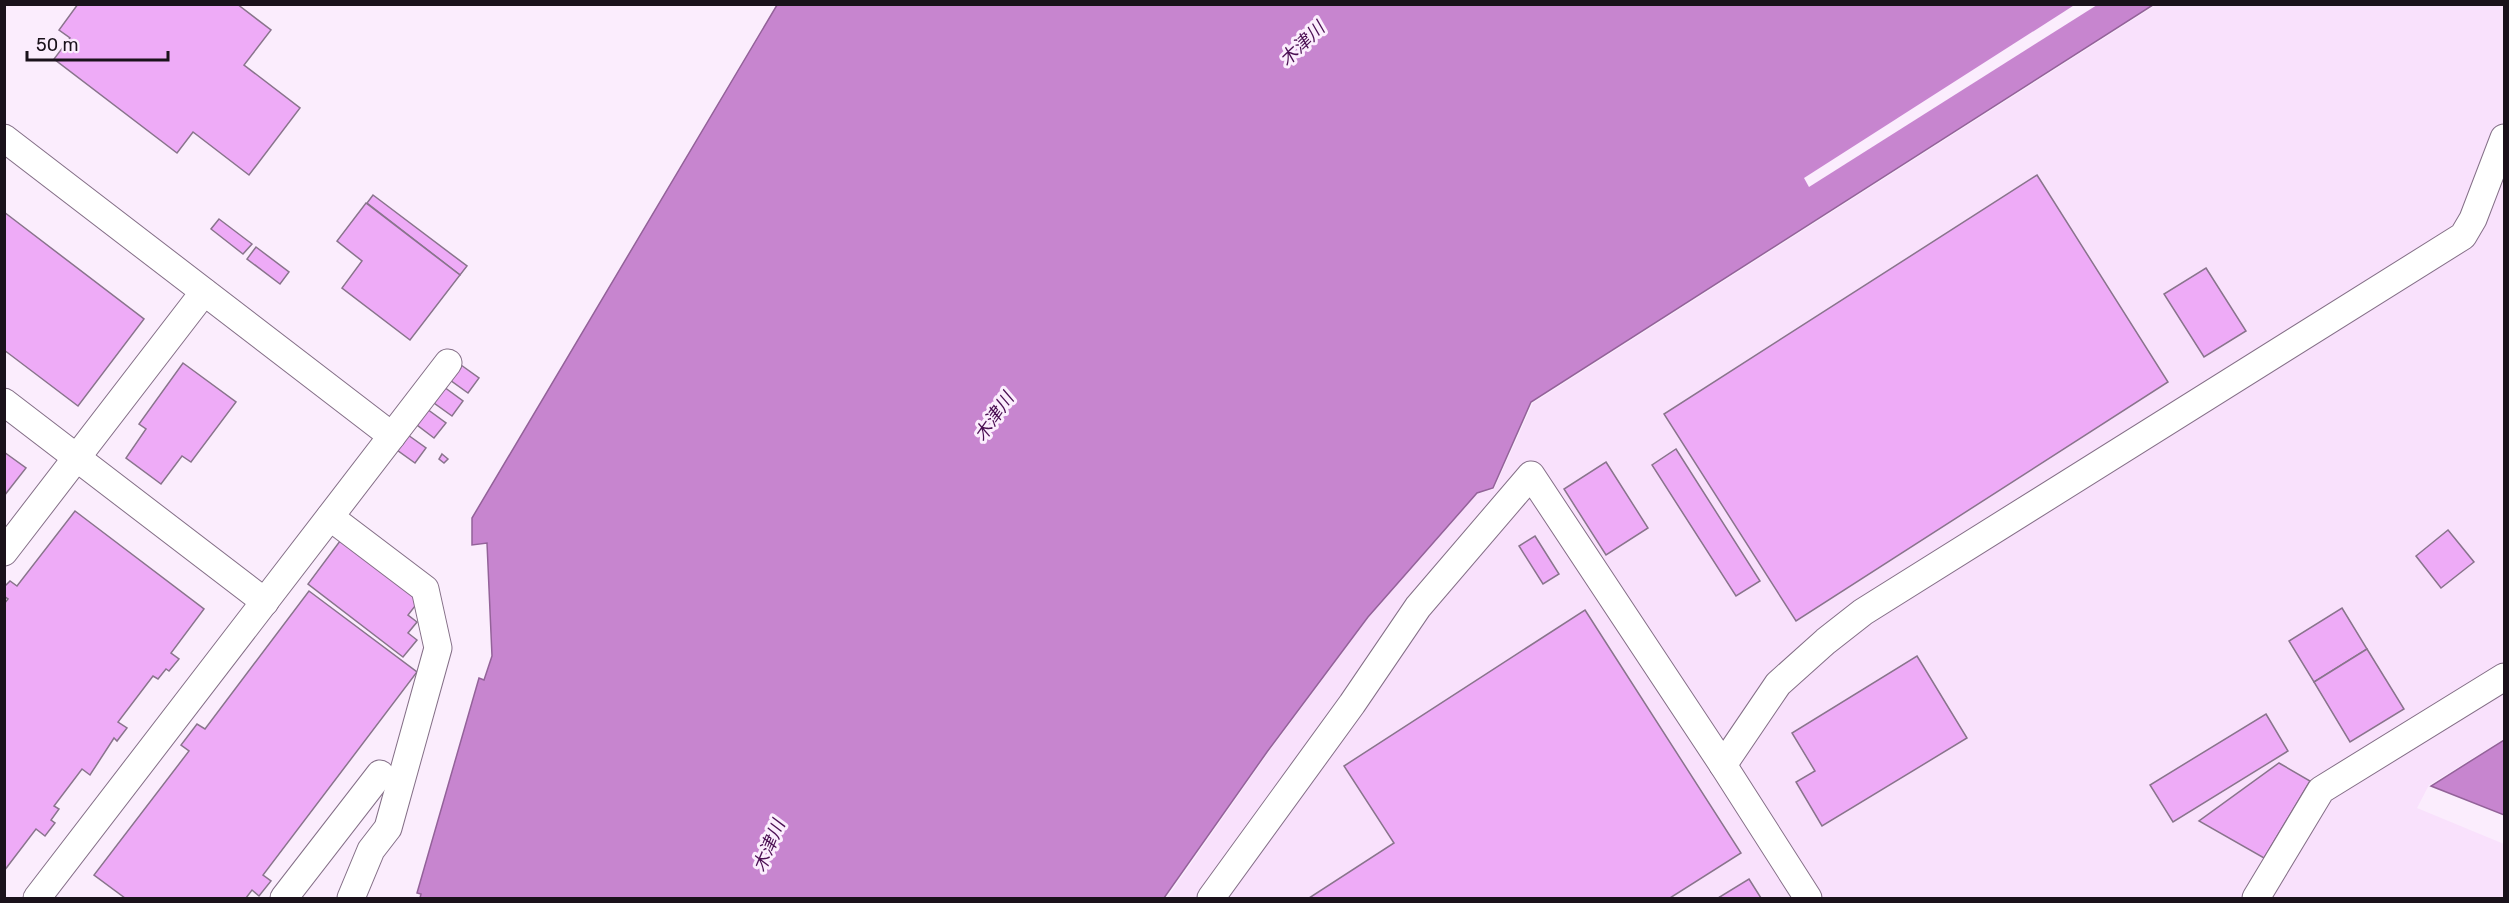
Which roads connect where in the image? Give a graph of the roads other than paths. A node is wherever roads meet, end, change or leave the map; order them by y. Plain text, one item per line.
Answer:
1 (4, 138) edge
2 (2505, 138) edge
3 (204, 292) junction
4 (448, 363) dead end
5 (4, 402) edge
6 (392, 436) junction
7 (77, 458) junction
8 (330, 517) junction
9 (4, 552) edge
10 (265, 602) junction
11 (2505, 677) edge
12 (1724, 765) junction
13 (380, 774) dead end
14 (37, 898) edge
15 (284, 898) edge
16 (351, 898) edge
17 (1211, 898) edge
18 (1808, 898) edge
19 (2256, 898) edge

1 - 3 lane
2 - 12 lane
3 - 6 lane
3 - 7 lane
4 - 6 lane
5 - 7 lane
6 - 8 lane
7 - 9 lane
7 - 10 lane
8 - 10 lane
8 - 16 lane
10 - 14 lane
11 - 19 lane
12 - 17 lane
12 - 18 lane
13 - 15 lane

